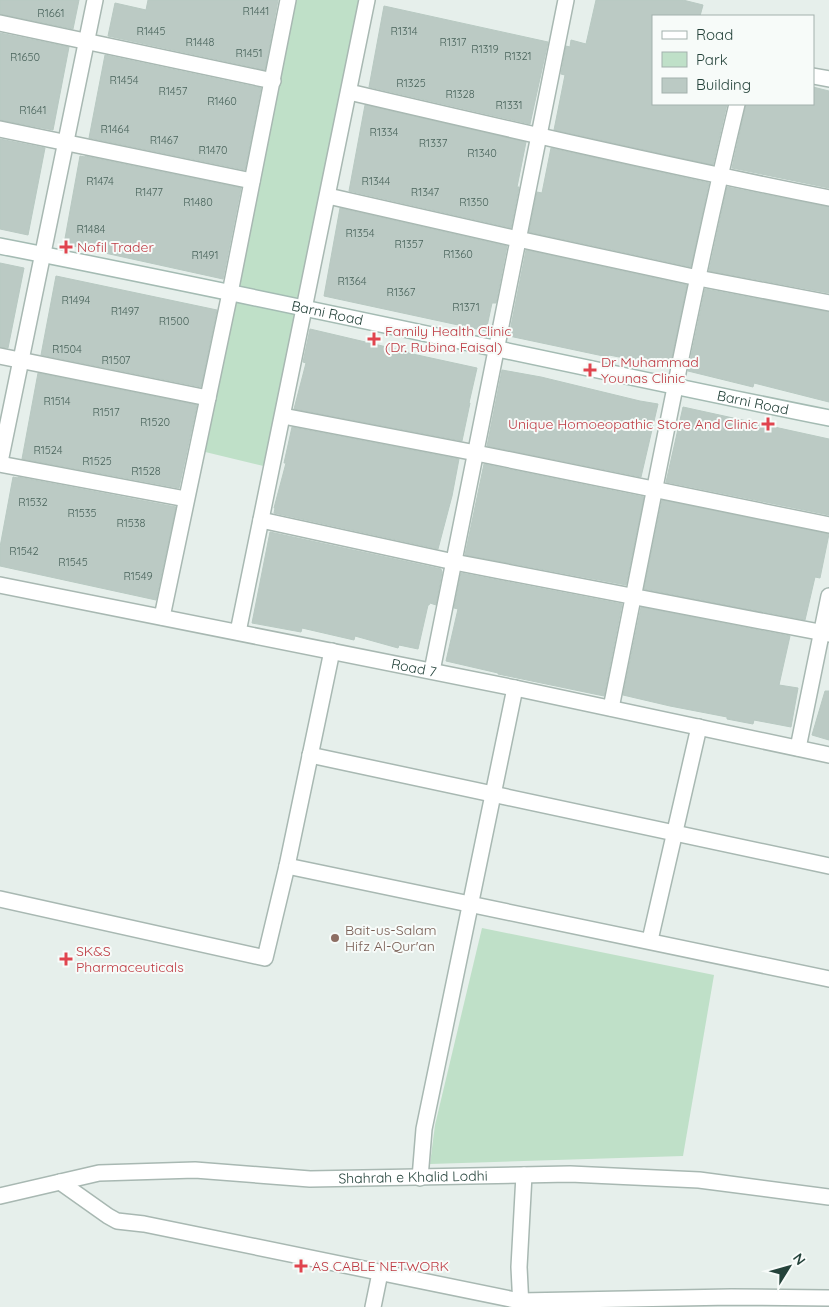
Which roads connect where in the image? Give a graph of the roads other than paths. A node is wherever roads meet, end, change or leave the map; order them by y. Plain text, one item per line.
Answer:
1 (95, 0) edge
2 (288, 0) edge
3 (367, 0) edge
4 (566, 0) edge
5 (0, 23) edge
6 (86, 41) junction
7 (814, 76) edge
8 (829, 79) edge
9 (273, 80) junction
10 (349, 92) junction
11 (737, 105) edge
12 (0, 129) edge
13 (539, 136) junction
14 (66, 142) junction
15 (720, 176) junction
16 (252, 181) junction
17 (328, 196) junction
18 (829, 198) edge
19 (518, 240) junction
20 (0, 246) edge
21 (42, 254) junction
22 (698, 278) junction
23 (230, 293) junction
24 (829, 303) edge
25 (305, 308) junction
26 (496, 349) junction
27 (0, 356) edge
28 (21, 361) junction
29 (675, 387) junction
30 (208, 398) junction
31 (283, 416) junction
32 (829, 418) edge
33 (476, 452) junction
34 (0, 463) edge
35 (655, 489) junction
36 (186, 499) junction
37 (261, 520) junction
38 (829, 525) edge
39 (454, 562) junction
40 (0, 585) edge
41 (829, 596) edge
42 (633, 597) junction
43 (162, 617) junction
44 (238, 632) junction
45 (825, 633) edge
46 (332, 651) junction
47 (432, 671) junction
48 (515, 688) junction
49 (611, 708) junction
50 (699, 727) junction
51 (798, 748) junction
52 (310, 755) junction
53 (829, 755) edge
54 (493, 794) junction
55 (674, 833) junction
56 (287, 866) junction
57 (829, 866) edge
58 (0, 899) edge
59 (470, 904) junction
60 (650, 940) junction
61 (829, 979) edge
62 (524, 1175) junction
63 (420, 1178) junction
64 (60, 1182) junction
65 (0, 1196) edge
66 (829, 1198) edge
67 (380, 1273) junction
68 (829, 1298) edge
69 (731, 1302) edge
70 (521, 1304) edge
71 (373, 1307) edge

1 - 6 street
2 - 9 street
3 - 10 street
4 - 13 street
5 - 6 street
6 - 9 street
6 - 14 street
7 - 8 street
9 - 16 street
10 - 13 street
10 - 17 street
11 - 15 street
12 - 14 street
13 - 15 street
13 - 19 street
14 - 16 street
14 - 21 street
15 - 18 street
15 - 22 street
16 - 23 street
17 - 19 street
17 - 25 street
19 - 22 street
19 - 26 street
20 - 21 street, Barni Road
21 - 23 street, Barni Road
21 - 28 street
22 - 24 street
22 - 29 street
23 - 25 street, Barni Road
23 - 30 street
25 - 26 street, Barni Road
25 - 31 street
26 - 29 street, Barni Road
26 - 33 street
27 - 28 street
28 - 30 street
28 - 34 street
29 - 32 street, Barni Road
29 - 35 street
30 - 36 street
31 - 33 street
31 - 37 street
33 - 35 street
33 - 39 street
34 - 36 street
35 - 38 street
35 - 42 street
36 - 43 street
37 - 39 street
37 - 44 street
39 - 42 street
39 - 47 street
40 - 43 street, Road 7
41 - 45 street
42 - 45 street
42 - 49 street
43 - 44 street, Road 7
44 - 46 street, Road 7
45 - 51 street
46 - 47 street, Road 7
46 - 52 street
47 - 48 street, Road 7
48 - 49 street, Road 7
48 - 54 street
49 - 50 street, Road 7
50 - 51 street, Road 7
50 - 55 street
51 - 53 street, Road 7
52 - 54 street
52 - 56 street
54 - 55 street
54 - 59 street
55 - 57 street
55 - 60 street
56 - 58 street
56 - 59 street
59 - 60 street
59 - 63 street
60 - 61 street
62 - 63 street, Shahrah e Khalid Lodhi
62 - 66 street, Shahrah e Khalid Lodhi
62 - 70 street
63 - 64 street, Shahrah e Khalid Lodhi
64 - 65 street, Shahrah e Khalid Lodhi
64 - 67 street
67 - 70 street
67 - 71 street
68 - 69 street
69 - 70 street

